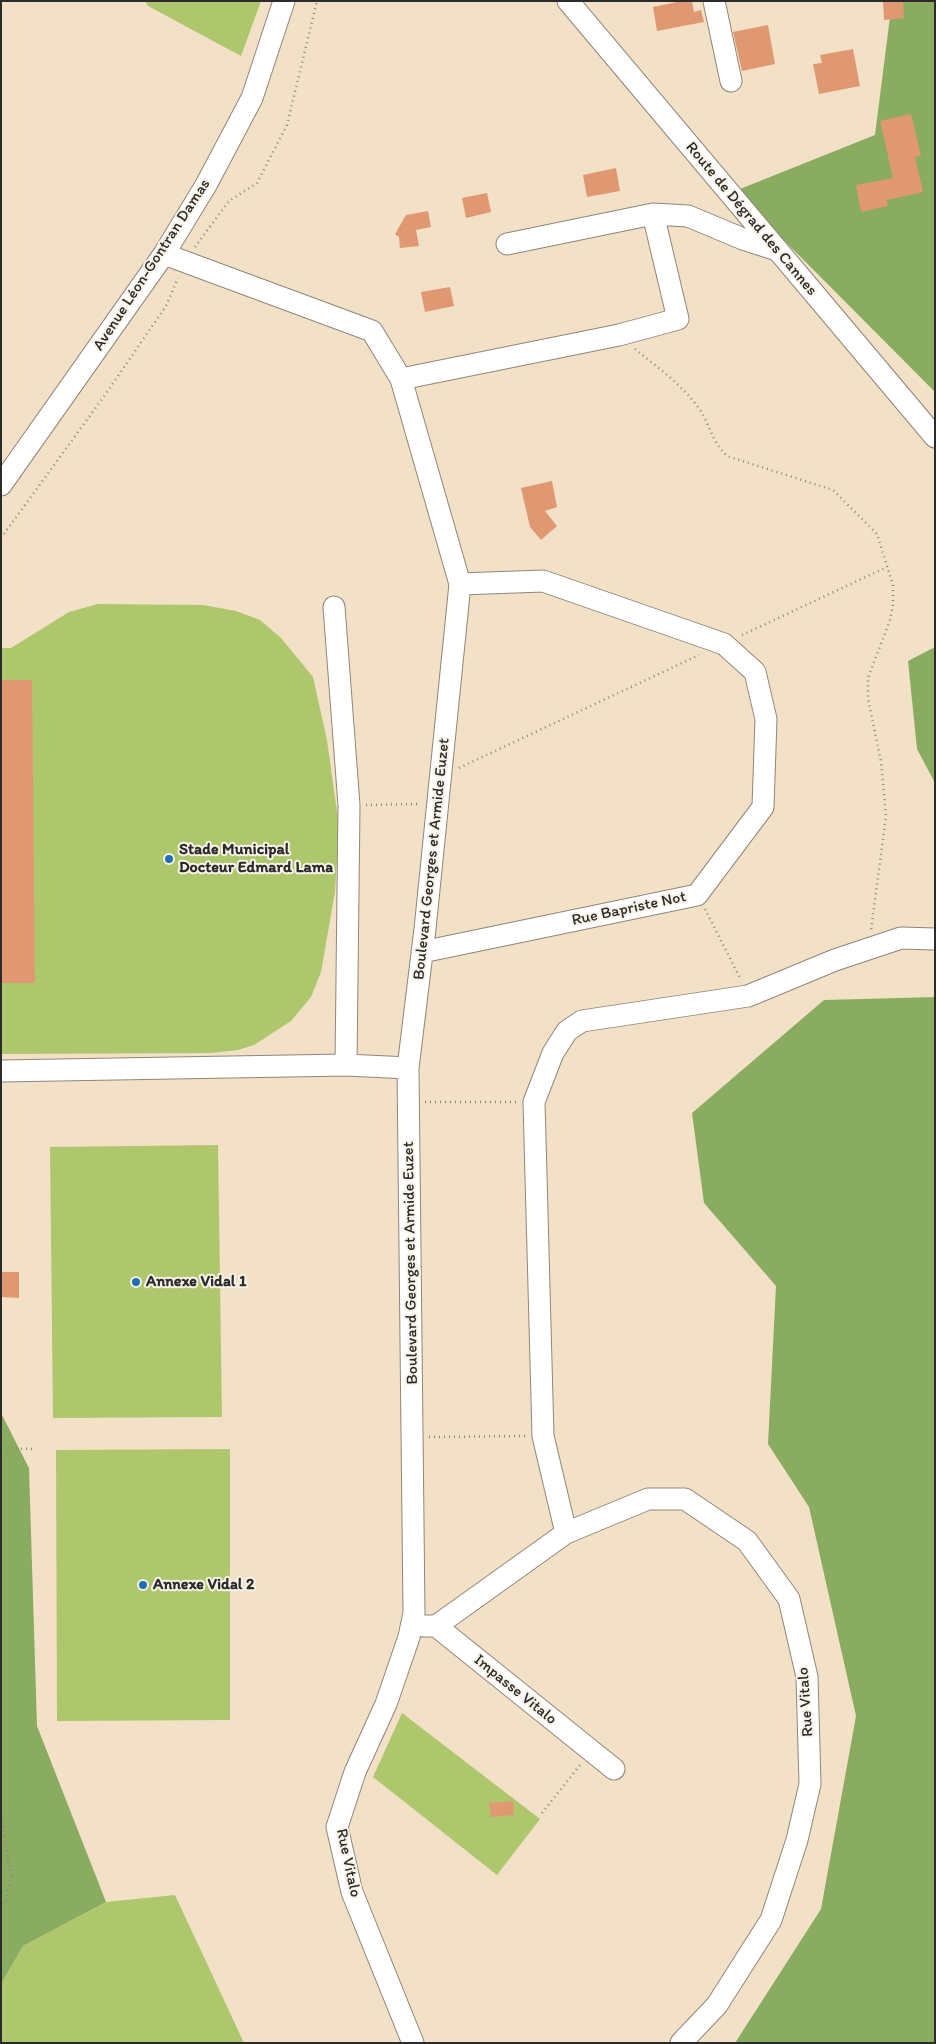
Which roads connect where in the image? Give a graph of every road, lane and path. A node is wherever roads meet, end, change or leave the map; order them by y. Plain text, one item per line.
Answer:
1 (284, 1) edge
2 (568, 1) edge
3 (714, 1) edge
4 (731, 81) dead end
5 (653, 214) junction
6 (507, 244) dead end
7 (777, 250) junction
8 (164, 254) junction
9 (619, 335) junction
10 (401, 379) junction
11 (935, 437) edge
12 (1, 485) edge
13 (887, 567) junction
14 (460, 584) junction
15 (334, 607) dead end
16 (724, 644) junction
17 (440, 778) junction
18 (437, 804) junction
19 (349, 805) junction
20 (697, 895) junction
21 (935, 939) edge
22 (869, 949) junction
23 (422, 952) junction
24 (748, 996) junction
25 (346, 1065) junction
26 (408, 1068) junction
27 (1, 1071) edge
28 (409, 1102) junction
29 (534, 1102) junction
30 (543, 1436) junction
31 (412, 1438) junction
32 (1, 1448) edge
33 (33, 1449) dead end
34 (566, 1533) junction
35 (411, 1626) junction
36 (436, 1626) junction
37 (591, 1751) junction
38 (614, 1769) dead end
39 (542, 1813) dead end
40 (1, 1816) edge
41 (1, 1903) edge
42 (413, 2043) edge
43 (681, 2043) edge

1 - 8 street, Avenue Léon-Gontran Damas
2 - 7 street, Route de Dégrad des Cannes
3 - 4 street
5 - 6 street
5 - 7 street
5 - 9 street
7 - 11 street, Route de Dégrad des Cannes
8 - 10 street, Boulevard Georges et Armide Euzet
8 - 12 street, Avenue Léon-Gontran Damas
9 - 10 street
9 - 13 path
10 - 14 street, Boulevard Georges et Armide Euzet
13 - 16 path
13 - 22 path
14 - 16 street, Rue Bapriste Not
14 - 17 street, Boulevard Georges et Armide Euzet
15 - 19 street
16 - 17 path
16 - 20 street, Rue Bapriste Not
17 - 18 street, Boulevard Georges et Armide Euzet
18 - 19 path
18 - 23 street, Boulevard Georges et Armide Euzet
19 - 25 street
20 - 23 street, Rue Bapriste Not
20 - 24 path
21 - 22 street
22 - 24 street
23 - 26 street, Boulevard Georges et Armide Euzet
24 - 29 street
25 - 26 street
25 - 27 street
26 - 28 street, Boulevard Georges et Armide Euzet
28 - 29 path
28 - 31 street, Boulevard Georges et Armide Euzet
29 - 30 street
30 - 31 path
30 - 34 street
31 - 35 street, Boulevard Georges et Armide Euzet
32 - 33 path
34 - 36 street, Rue Vitalo
34 - 43 street, Rue Vitalo
35 - 36 street
35 - 42 street, Rue Vitalo
36 - 37 street, Impasse Vitalo
37 - 38 street, Impasse Vitalo
37 - 39 path
40 - 41 path

